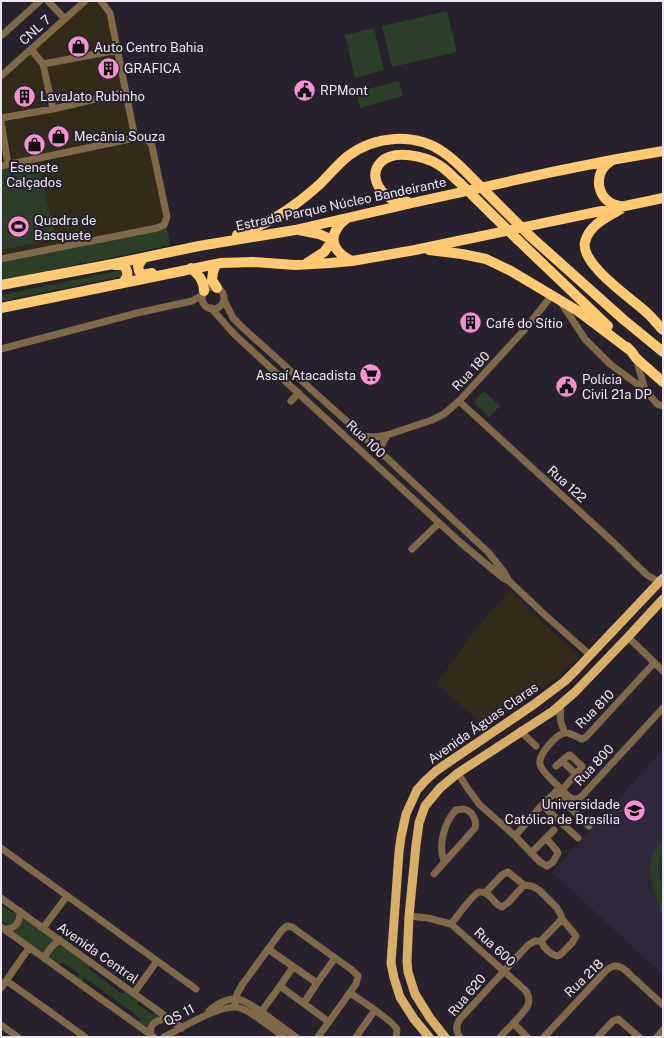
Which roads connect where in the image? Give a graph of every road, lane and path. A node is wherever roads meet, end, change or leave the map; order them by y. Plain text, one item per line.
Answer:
1 (40, 1) edge
2 (48, 1) edge
3 (85, 1) edge
4 (101, 1) edge
5 (65, 19) junction
6 (1, 36) edge
7 (31, 49) junction
8 (118, 50) junction
9 (43, 64) junction
10 (1, 76) edge
11 (126, 92) junction
12 (53, 108) junction
13 (1, 119) edge
14 (135, 138) junction
15 (663, 151) edge
16 (617, 159) junction
17 (5, 165) edge
18 (663, 198) edge
19 (412, 203) junction
20 (624, 206) junction
21 (348, 218) junction
22 (295, 230) junction
23 (333, 240) junction
24 (199, 246) junction
25 (415, 250) junction
26 (143, 258) junction
27 (1, 259) edge
28 (352, 261) junction
29 (219, 263) junction
30 (113, 264) junction
31 (304, 264) junction
32 (191, 268) junction
33 (122, 283) junction
34 (1, 285) edge
35 (218, 288) junction
36 (203, 296) junction
37 (556, 297) junction
38 (224, 300) junction
39 (1, 308) edge
40 (211, 308) junction
41 (663, 330) edge
42 (1, 349) edge
43 (663, 352) edge
44 (634, 354) junction
45 (663, 382) edge
46 (645, 390) junction
47 (299, 393) junction
48 (291, 401) dead end
49 (459, 401) junction
50 (663, 406) edge
51 (350, 425) junction
52 (342, 433) junction
53 (387, 435) junction
54 (362, 436) junction
55 (378, 451) junction
56 (434, 502) junction
57 (426, 510) junction
58 (439, 523) junction
59 (412, 549) dead end
60 (662, 579) edge
61 (509, 581) junction
62 (663, 599) edge
63 (628, 637) junction
64 (590, 656) junction
65 (654, 663) junction
66 (663, 671) edge
67 (554, 689) junction
68 (561, 703) junction
69 (533, 705) junction
70 (663, 708) edge
71 (540, 718) junction
72 (520, 732) junction
73 (565, 733) junction
74 (536, 746) dead end
75 (458, 773) junction
76 (576, 774) junction
77 (560, 790) junction
78 (414, 798) junction
79 (480, 805) junction
80 (542, 805) junction
81 (425, 806) junction
82 (472, 814) junction
83 (589, 826) dead end
84 (554, 830) dead end
85 (515, 836) junction
86 (546, 838) junction
87 (578, 838) dead end
88 (1, 848) edge
89 (399, 852) junction
90 (531, 853) junction
91 (415, 854) junction
92 (444, 861) junction
93 (434, 874) dead end
94 (524, 885) junction
95 (485, 893) junction
96 (67, 896) junction
97 (1, 898) edge
98 (20, 912) junction
99 (409, 916) junction
100 (562, 919) junction
101 (451, 924) junction
102 (2, 928) edge
103 (43, 928) junction
104 (60, 940) junction
105 (541, 941) junction
106 (30, 948) junction
107 (268, 949) junction
108 (44, 958) junction
109 (335, 958) junction
110 (157, 961) junction
111 (293, 967) junction
112 (504, 971) junction
113 (6, 981) junction
114 (317, 983) junction
115 (280, 986) junction
116 (1, 988) edge
117 (196, 989) dead end
118 (134, 993) junction
119 (350, 993) junction
120 (236, 998) junction
121 (304, 1004) junction
122 (663, 1005) edge
123 (234, 1007) junction
124 (375, 1010) junction
125 (261, 1012) junction
126 (206, 1015) junction
127 (168, 1018) junction
128 (329, 1022) junction
129 (513, 1023) junction
130 (1, 1025) edge
131 (182, 1028) junction
132 (663, 1030) edge
133 (153, 1036) edge
134 (18, 1037) edge
135 (85, 1037) edge
136 (164, 1037) edge
137 (284, 1037) edge
138 (296, 1037) edge
139 (318, 1037) edge
140 (356, 1037) edge
141 (396, 1037) edge
142 (429, 1037) edge
143 (446, 1037) edge
144 (460, 1037) edge
145 (500, 1037) edge
146 (527, 1037) edge
147 (544, 1037) edge
148 (598, 1037) edge
149 (639, 1037) edge
150 (657, 1037) edge

1 - 6 street
2 - 5 street
3 - 5 street, CNL 7
4 - 8 street
5 - 7 street, CNL 7
7 - 9 street
7 - 10 street, CNL 7
8 - 9 street
8 - 11 street
9 - 12 street
11 - 12 street
11 - 14 street
12 - 13 street
13 - 17 street
14 - 17 street
14 - 27 street
15 - 16 highway, Estrada Parque Núcleo Bandeirante
16 - 19 highway, Estrada Parque Núcleo Bandeirante
16 - 20 highway
18 - 20 highway
19 - 21 highway, Estrada Parque Núcleo Bandeirante
19 - 44 highway, bridge
20 - 25 highway
20 - 41 highway
21 - 22 highway, Estrada Parque Núcleo Bandeirante
21 - 23 highway
22 - 23 highway
22 - 24 highway, Estrada Parque Núcleo Bandeirante
23 - 28 highway
23 - 31 highway
24 - 26 highway, Estrada Parque Núcleo Bandeirante
24 - 43 highway, bridge
25 - 28 highway
25 - 37 highway
26 - 29 highway
26 - 30 highway, Estrada Parque Núcleo Bandeirante
28 - 31 highway
29 - 31 highway
29 - 32 highway
29 - 35 highway
30 - 33 highway
30 - 34 highway, Estrada Parque Núcleo Bandeirante
32 - 33 highway
32 - 36 highway
33 - 39 highway
35 - 36 street
35 - 38 street
36 - 40 street
36 - 42 street
37 - 44 highway
37 - 46 street
37 - 49 street, Rua 180
38 - 40 street
38 - 51 street, Rua 100
40 - 47 street, Rua 100
44 - 45 highway
44 - 46 street
46 - 50 street
47 - 48 street
47 - 52 street, Rua 100
49 - 53 street, Rua 180
49 - 60 street, Rua 122
51 - 52 street
51 - 54 street, Rua 100
52 - 57 street, Rua 100
53 - 54 street, Rua 180
53 - 55 street
54 - 55 street, Rua 100
55 - 56 street, Rua 100
56 - 57 street
56 - 61 street, Rua 100
57 - 58 street, Rua 100
58 - 59 street
58 - 61 street, Rua 100
60 - 64 main road, Avenida Águas Claras
61 - 64 street, Rua 100
62 - 63 main road, Avenida Águas Claras
63 - 65 street
63 - 68 main road, Avenida Águas Claras
64 - 67 main road, Avenida Águas Claras
65 - 66 street
65 - 73 street, Rua 810
67 - 68 main road
67 - 69 main road, Avenida Águas Claras
68 - 71 main road, Avenida Águas Claras
68 - 73 street
69 - 71 main road
69 - 78 main road, Avenida Águas Claras
70 - 77 street, Rua 800
71 - 72 main road, Avenida Águas Claras
72 - 74 street
72 - 75 main road, Avenida Águas Claras
73 - 77 street, Rua 810
75 - 79 street
75 - 81 main road, Avenida Águas Claras
76 - 76 street
76 - 77 street
77 - 80 street
77 - 83 street
78 - 81 main road
78 - 89 main road, Avenida Águas Claras
79 - 82 street
79 - 85 street
80 - 85 street
80 - 87 street
81 - 91 main road, Avenida Águas Claras
82 - 92 street
82 - 92 street
84 - 86 street
85 - 90 street
86 - 90 street
86 - 90 street
88 - 96 street
89 - 91 main road
89 - 142 main road, Avenida Águas Claras
91 - 99 main road, Avenida Águas Claras
92 - 93 street
94 - 95 street
94 - 95 street
94 - 100 street
95 - 101 street
96 - 103 street
96 - 110 street
97 - 98 street, Avenida Central
98 - 102 street
98 - 103 street, Avenida Central
99 - 101 street, Rua 600
99 - 143 main road, Avenida Águas Claras
100 - 105 street
100 - 105 street
101 - 112 street, Rua 600
102 - 106 street
103 - 104 street, Avenida Central
104 - 108 street
104 - 118 street, Avenida Central
105 - 112 street
106 - 108 street
106 - 113 street
107 - 109 street
107 - 111 street
107 - 120 street
108 - 133 street
109 - 114 street
109 - 119 street
110 - 117 street
110 - 118 street
111 - 114 street
111 - 115 street
112 - 129 street, Rua 600
112 - 144 street, Rua 620
113 - 116 street
113 - 135 street
114 - 121 street
115 - 121 street
115 - 125 street
118 - 127 street, Avenida Central
119 - 124 street
119 - 128 street
120 - 123 street
120 - 125 street
120 - 126 street, QS 11
121 - 128 street
122 - 147 street, Rua 218
123 - 126 street, QS 11
123 - 137 street
124 - 140 street
124 - 141 street
125 - 138 street
126 - 131 street, QS 11
127 - 131 street, Avenida Central
127 - 133 street
128 - 139 street
129 - 145 street
129 - 146 street
130 - 134 street
131 - 136 street, QS 11
132 - 150 street
148 - 149 street

